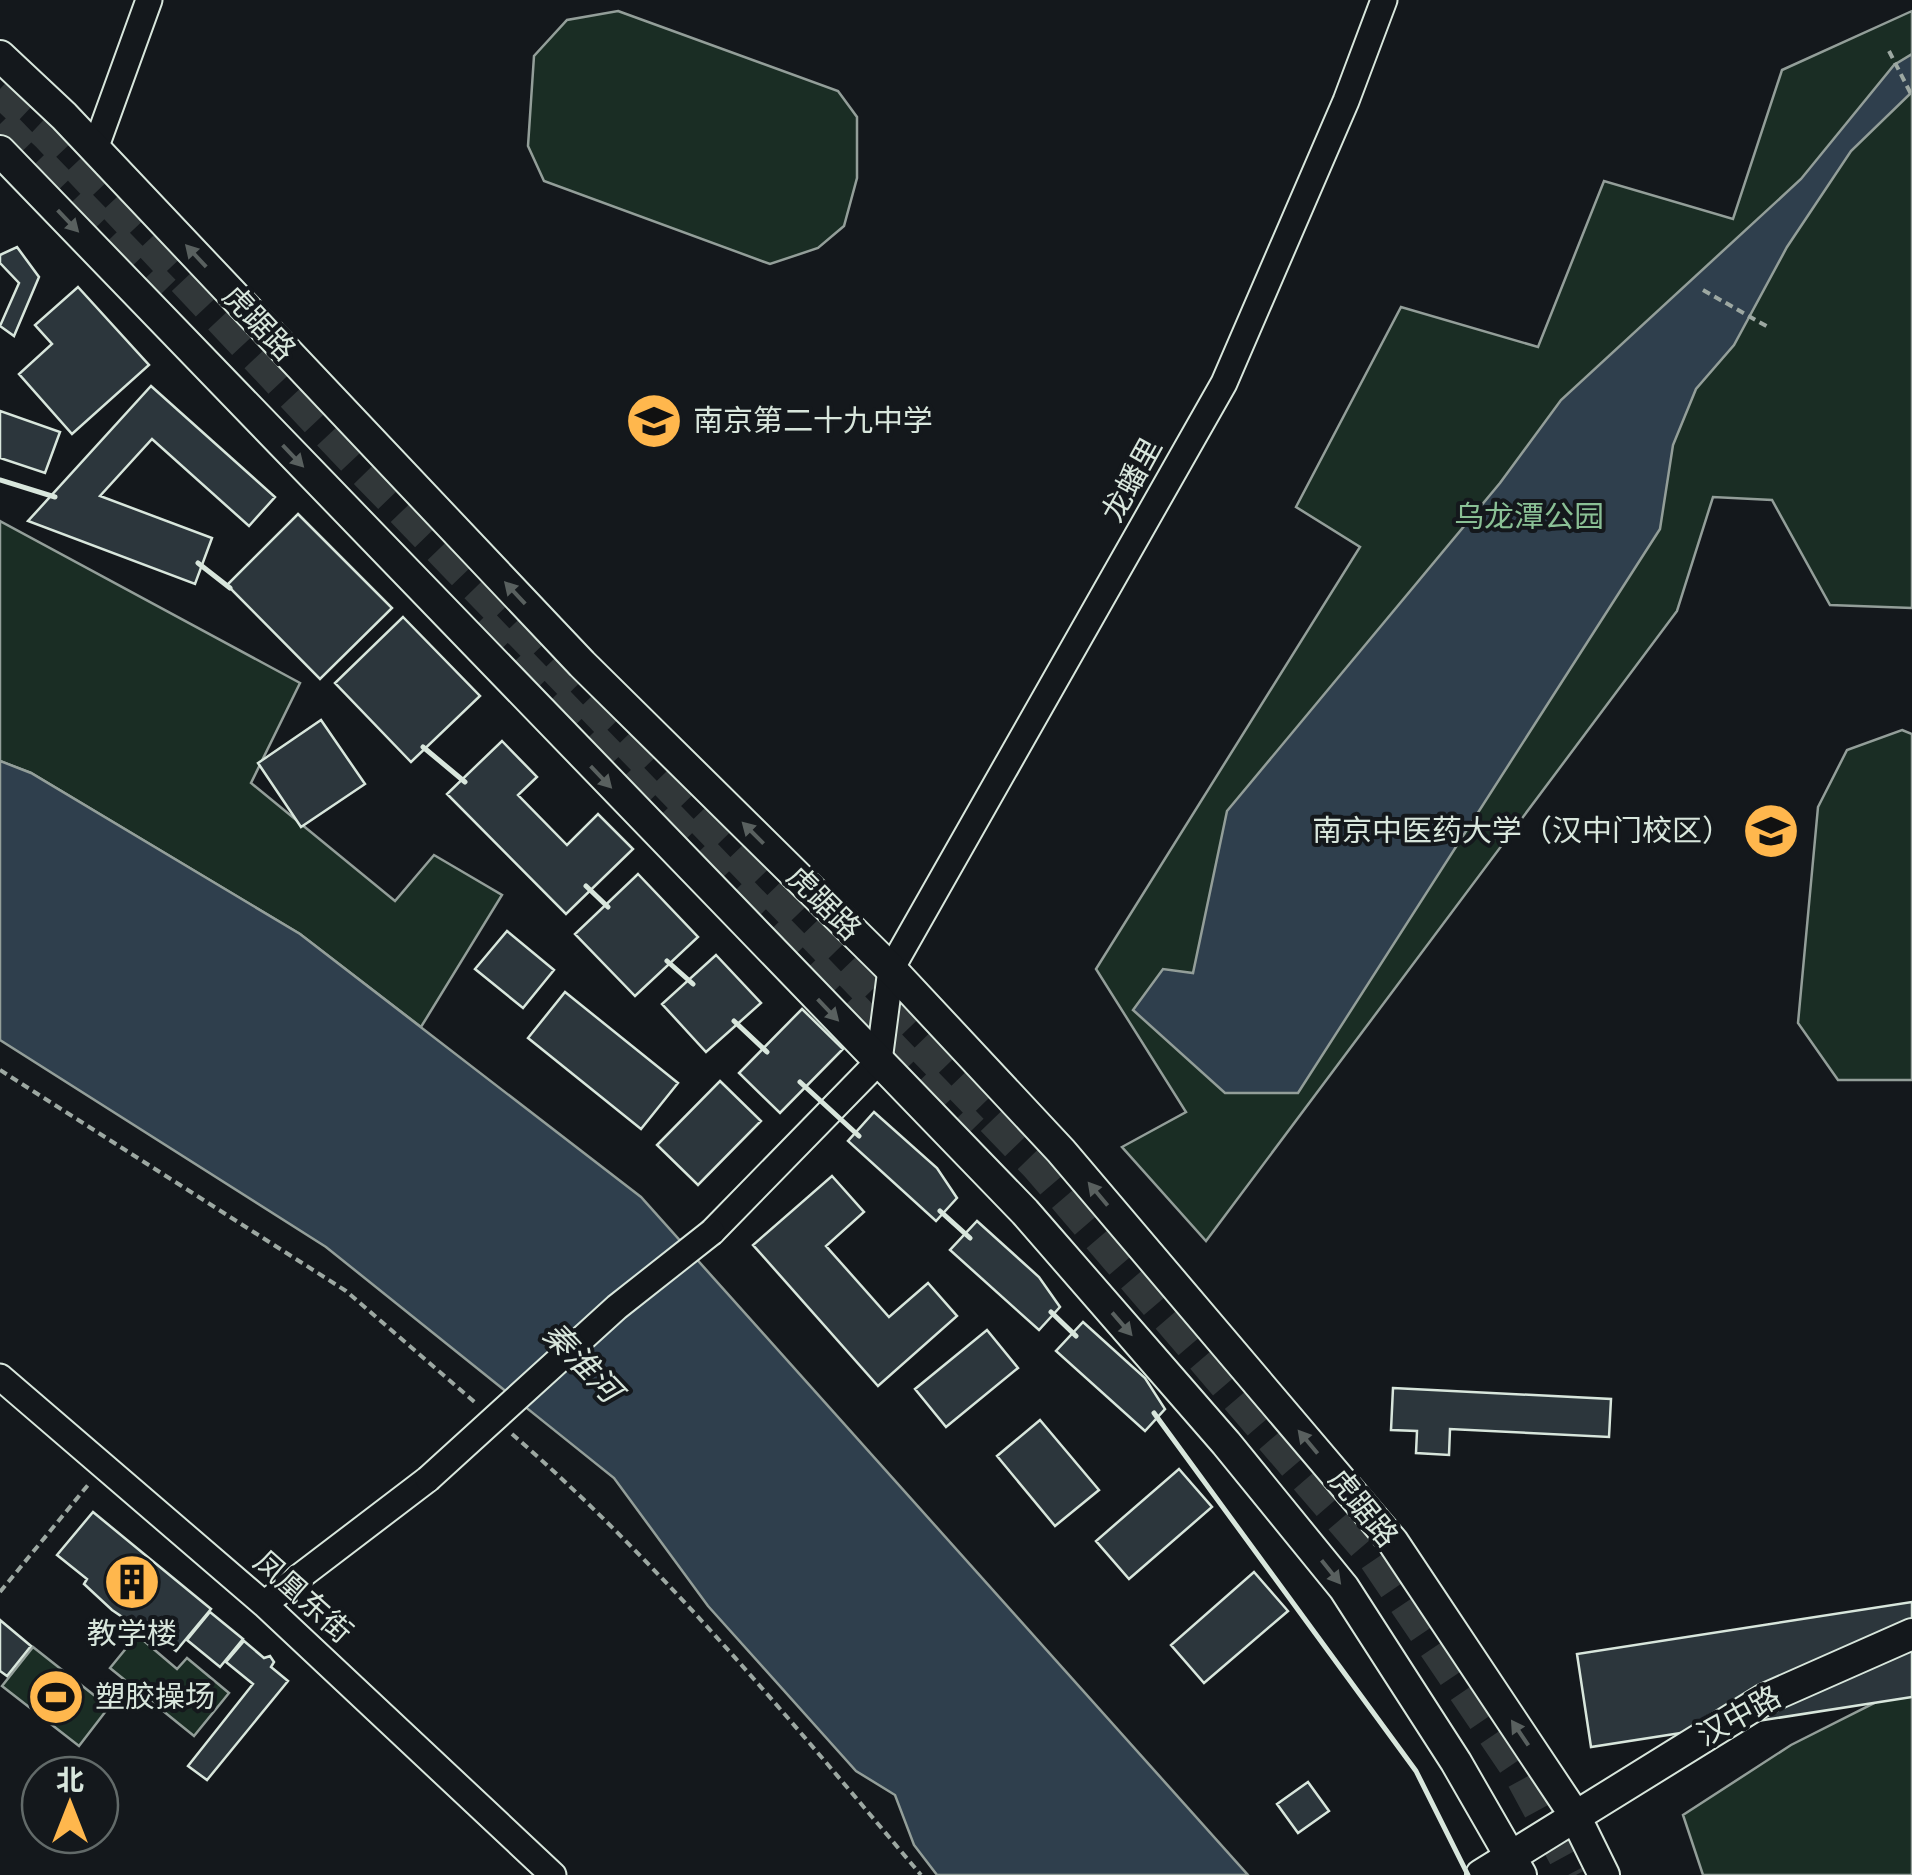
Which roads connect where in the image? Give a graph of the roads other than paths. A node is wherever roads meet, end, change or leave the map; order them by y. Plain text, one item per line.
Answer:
1 (149, 0) edge
2 (1384, 0) edge
3 (0, 56) edge
4 (95, 149) junction
5 (0, 151) edge
6 (892, 970) junction
7 (879, 1061) junction
8 (0, 1378) edge
9 (264, 1604) junction
10 (1912, 1634) edge
11 (1574, 1814) junction
12 (1516, 1865) edge
13 (552, 1875) edge
14 (1481, 1875) edge
15 (1604, 1875) edge

1 - 4 street
2 - 6 street, 龙蟠里
3 - 4 main road, 虎踞路
6 -> 4 main road, 虎踞路
5 -> 7 main road
6 - 7 street
11 -> 6 main road, 虎踞路
7 - 9 street, bridge
7 -> 12 main road
8 - 9 street, 凤凰东街
9 - 13 street, 凤凰东街
10 - 11 main road, 汉中路
11 - 12 main road, 汉中路
11 - 15 main road, 虎踞路
12 - 14 main road, 汉中路

